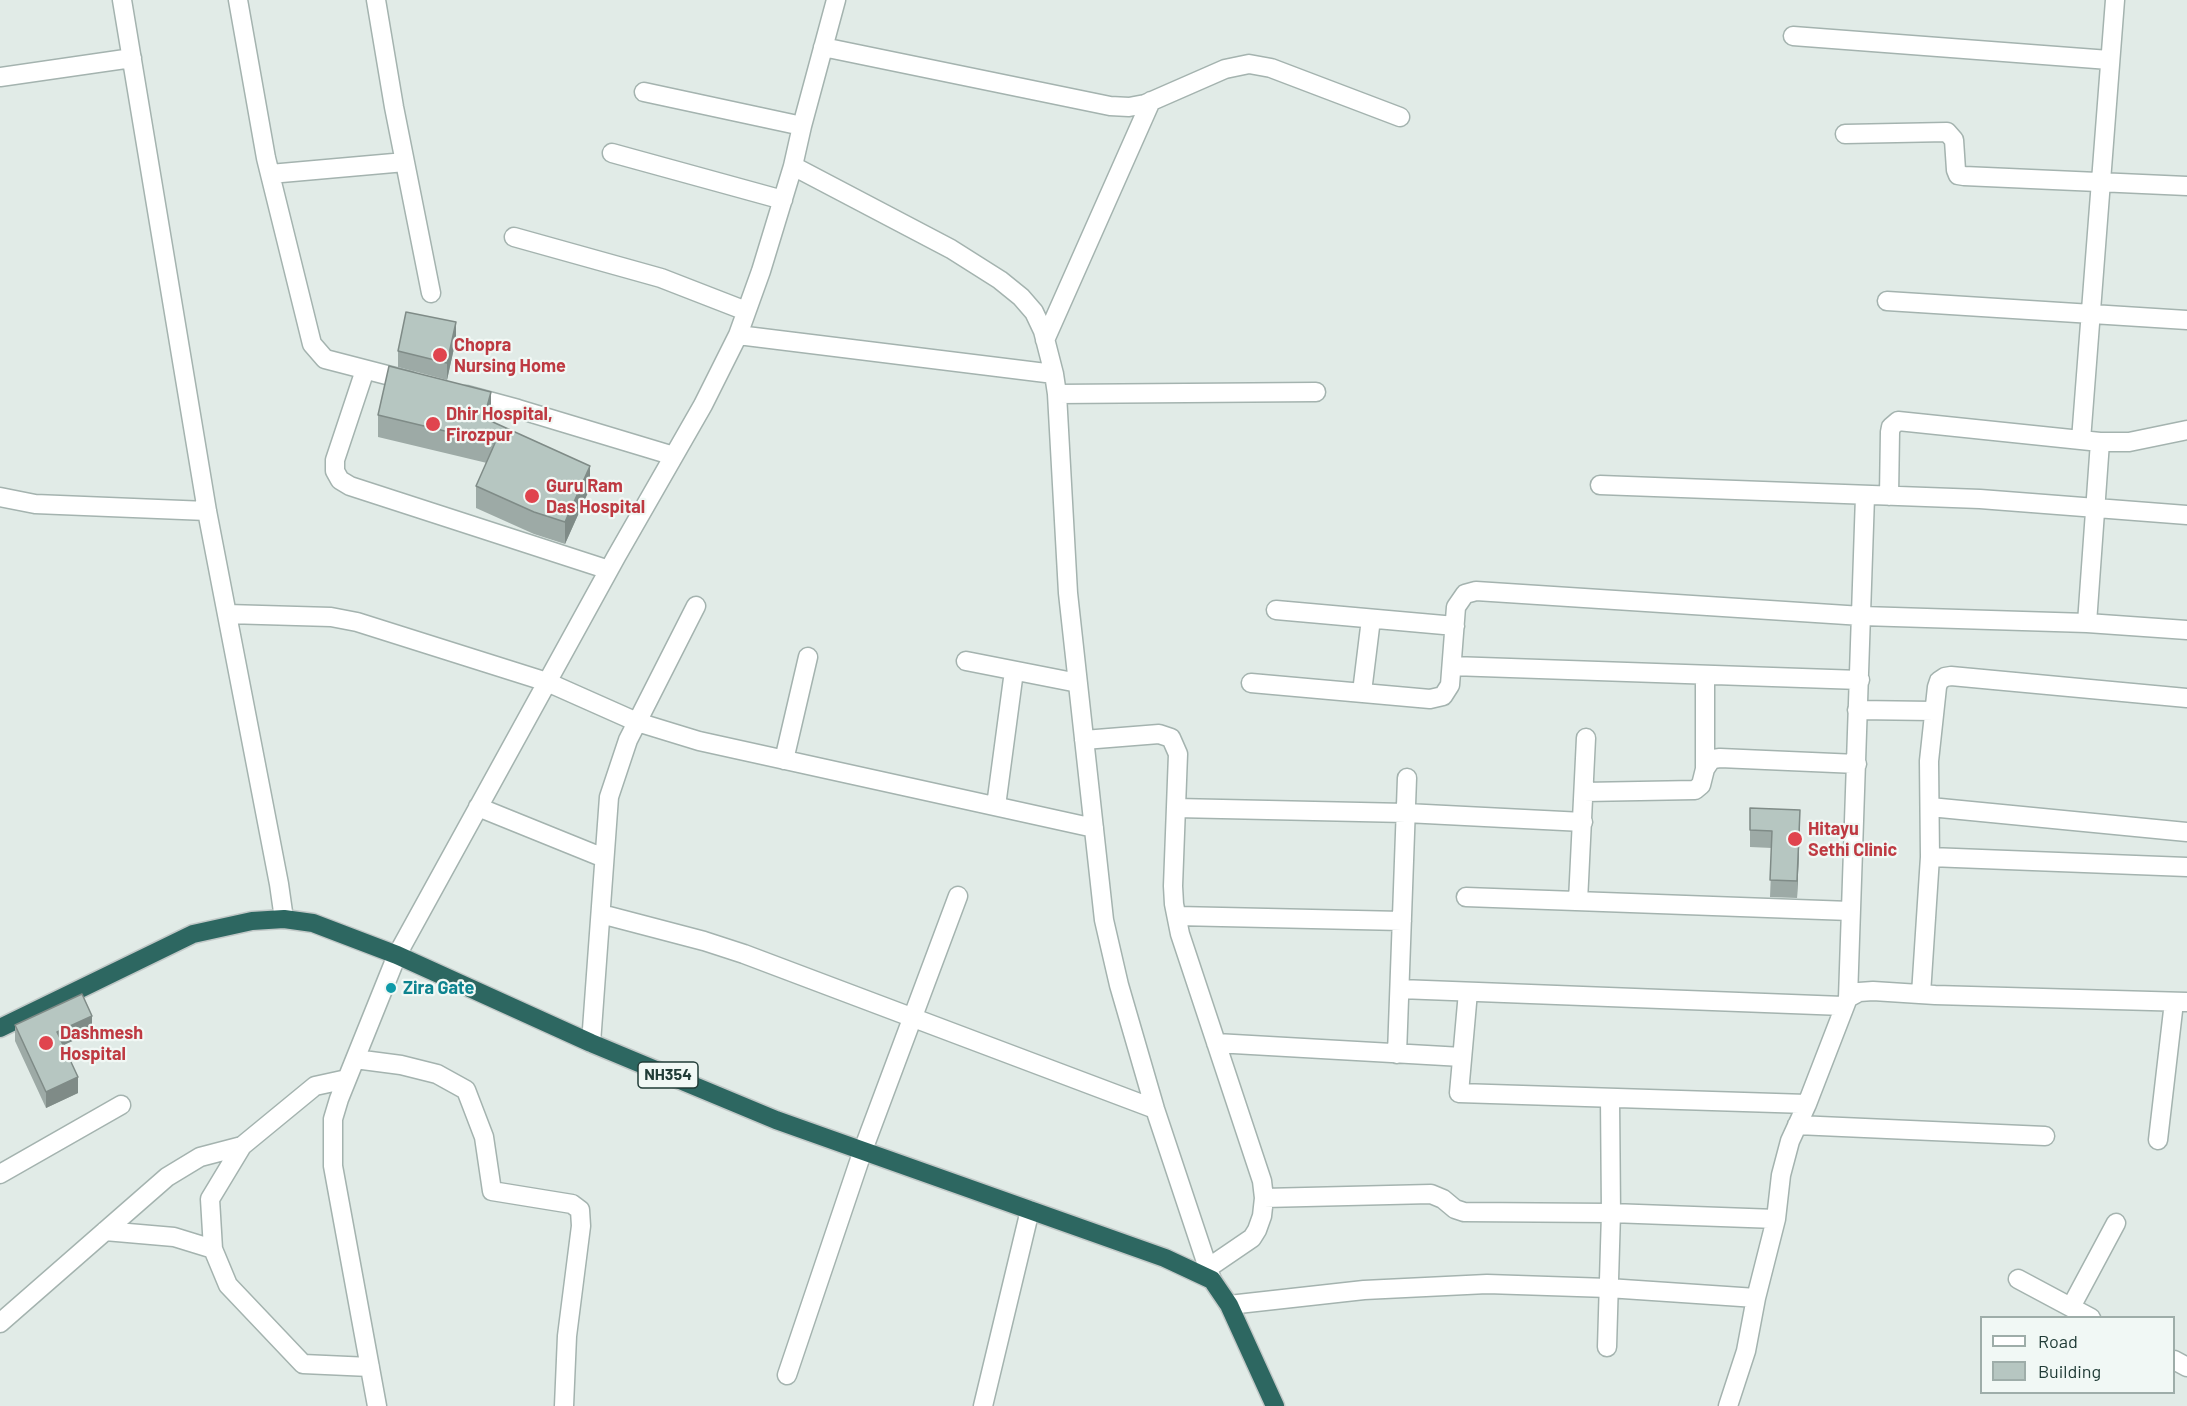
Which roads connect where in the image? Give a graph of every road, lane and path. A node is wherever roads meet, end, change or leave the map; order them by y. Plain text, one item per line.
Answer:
1 (122, 0) edge
2 (238, 0) edge
3 (376, 0) edge
4 (836, 0) edge
5 (2115, 0) edge
6 (1792, 36) dead end
7 (823, 47) junction
8 (132, 58) junction
9 (2109, 60) junction
10 (0, 77) edge
11 (644, 92) dead end
12 (1151, 101) junction
13 (1400, 117) dead end
14 (802, 126) junction
15 (1845, 134) dead end
16 (612, 153) dead end
17 (405, 162) junction
18 (793, 166) junction
19 (270, 174) junction
20 (2100, 182) junction
21 (2187, 186) edge
22 (783, 200) junction
23 (514, 237) dead end
24 (431, 293) dead end
25 (1887, 301) dead end
26 (746, 311) junction
27 (2092, 314) junction
28 (2187, 320) edge
29 (738, 334) junction
30 (1045, 340) junction
31 (365, 370) junction
32 (1054, 374) junction
33 (422, 384) edge
34 (454, 392) edge
35 (1316, 392) dead end
36 (1057, 394) junction
37 (2187, 430) edge
38 (2081, 440) junction
39 (2100, 442) junction
40 (674, 456) junction
41 (1600, 485) dead end
42 (1866, 496) junction
43 (1889, 496) junction
44 (0, 497) edge
45 (2094, 509) junction
46 (207, 511) junction
47 (2187, 514) edge
48 (609, 570) junction
49 (696, 606) dead end
50 (1276, 610) dead end
51 (227, 614) junction
52 (1862, 616) junction
53 (1371, 619) junction
54 (2087, 623) junction
55 (1455, 626) junction
56 (2187, 630) edge
57 (808, 657) dead end
58 (966, 661) dead end
59 (1452, 666) junction
60 (1014, 671) junction
61 (1705, 675) junction
62 (1860, 680) junction
63 (547, 682) junction
64 (1078, 683) junction
65 (1251, 683) dead end
66 (1362, 692) junction
67 (2187, 698) edge
68 (1857, 710) junction
69 (1934, 711) junction
70 (637, 722) junction
71 (1587, 738) dead end
72 (1084, 740) junction
73 (784, 760) junction
74 (1857, 764) junction
75 (1705, 769) junction
76 (1407, 778) dead end
77 (1584, 792) junction
78 (996, 806) junction
79 (478, 807) junction
80 (1930, 807) junction
81 (1176, 808) junction
82 (1406, 813) junction
83 (1583, 822) junction
84 (1094, 828) junction
85 (2187, 832) edge
86 (1930, 857) junction
87 (604, 858) junction
88 (2187, 867) edge
89 (958, 896) dead end
90 (1466, 897) dead end
91 (1578, 901) junction
92 (1851, 911) junction
93 (601, 914) junction
94 (1177, 916) junction
95 (284, 920) junction
96 (1402, 921) junction
97 (397, 955) junction
98 (1400, 989) junction
99 (1468, 992) junction
100 (1921, 994) junction
101 (1846, 1002) junction
102 (2180, 1002) edge
103 (912, 1017) junction
104 (0, 1028) edge
105 (591, 1042) junction
106 (1216, 1043) junction
107 (1397, 1054) junction
108 (1462, 1057) junction
109 (355, 1059) junction
110 (347, 1079) junction
111 (1610, 1099) junction
112 (1806, 1104) junction
113 (121, 1105) dead end
114 (1155, 1109) junction
115 (1797, 1125) junction
116 (2045, 1136) dead end
117 (2158, 1140) dead end
118 (242, 1146) junction
119 (862, 1150) junction
120 (0, 1174) edge
121 (1264, 1198) junction
122 (1030, 1210) junction
123 (1611, 1213) junction
124 (1776, 1219) junction
125 (2116, 1223) dead end
126 (105, 1231) junction
127 (213, 1249) junction
128 (1210, 1274) junction
129 (2018, 1279) dead end
130 (1608, 1288) junction
131 (1756, 1298) junction
132 (1229, 1305) junction
133 (2071, 1307) junction
134 (2089, 1316) edge
135 (0, 1323) edge
136 (1607, 1347) dead end
137 (370, 1367) junction
138 (787, 1375) dead end
139 (377, 1406) edge
140 (564, 1406) edge
141 (983, 1406) edge
142 (1275, 1406) edge
143 (1728, 1406) edge

1 - 8 street
2 - 19 street
3 - 17 street
4 - 7 street
5 - 9 street
6 - 9 street
7 - 12 street
7 - 14 street
8 - 10 street
8 - 46 street
9 - 20 street
11 - 14 street
12 - 13 street
12 - 30 street
14 - 18 street
15 - 20 street
16 - 22 street
17 - 19 street
17 - 24 street
18 - 22 street
18 - 30 street
19 - 31 street
20 - 21 street
20 - 27 street
22 - 26 street
23 - 26 street
25 - 27 street
26 - 29 street
27 - 28 street
27 - 38 street
29 - 32 street
29 - 40 street
30 - 32 street
31 - 33 street
31 - 48 street
32 - 36 street
34 - 40 street
35 - 36 street
36 - 64 street
37 - 39 street
38 - 39 street
38 - 43 street
39 - 45 street
40 - 48 street
41 - 42 street
42 - 43 street
42 - 52 street
43 - 45 street
44 - 46 street
45 - 47 street
45 - 54 street
46 - 51 street
48 - 63 street
49 - 70 street
50 - 53 street
51 - 63 street
51 - 95 street
52 - 54 street
52 - 55 street
52 - 62 street
53 - 55 street
53 - 66 street
54 - 56 street
55 - 59 street
57 - 73 street
58 - 60 street
59 - 61 street
59 - 66 street
60 - 64 street
60 - 78 street
61 - 62 street
61 - 75 street
62 - 68 street
63 - 70 street
63 - 79 street
64 - 72 street
65 - 66 street
67 - 69 street
68 - 69 street
68 - 74 street
69 - 80 street
70 - 73 street
70 - 87 street
71 - 77 street
72 - 81 street
72 - 84 street
73 - 78 street
74 - 75 street
74 - 92 street
75 - 77 street
76 - 82 street
77 - 83 street
78 - 84 street
79 - 87 street
79 - 97 street
80 - 85 street
80 - 86 street
81 - 82 street
81 - 94 street
82 - 83 street
82 - 96 street
83 - 91 street
84 - 114 street
86 - 88 street
86 - 100 street
87 - 93 street
89 - 103 street
90 - 91 street
91 - 92 street
92 - 101 street
93 - 103 street
93 - 105 street
94 - 96 street
94 - 106 street
95 - 97 highway, NH354
95 - 104 highway, NH354
96 - 98 street
97 - 105 highway, NH354
97 - 109 street
98 - 99 street
98 - 107 street
99 - 101 street
99 - 108 street
100 - 101 street
100 - 102 street
101 - 112 street
102 - 117 street
103 - 114 street
103 - 119 street
105 - 119 highway, NH354
106 - 107 street
106 - 121 street
107 - 108 street
108 - 111 street
109 - 110 street
109 - 140 street
110 - 118 street
110 - 137 street
111 - 112 street
111 - 123 street
112 - 115 street
113 - 120 street
114 - 128 street
115 - 116 street
115 - 124 street
118 - 126 street
118 - 127 street
119 - 122 highway, NH354
119 - 138 street
121 - 123 street
121 - 128 street
122 - 128 highway, NH354
122 - 141 street
123 - 124 street
123 - 130 street
124 - 131 street
125 - 133 street
126 - 127 street
126 - 135 street
127 - 137 street
128 - 132 highway
129 - 133 street
130 - 131 street
130 - 132 street
130 - 136 street
131 - 143 street
132 - 142 highway
133 - 134 street
137 - 139 street

